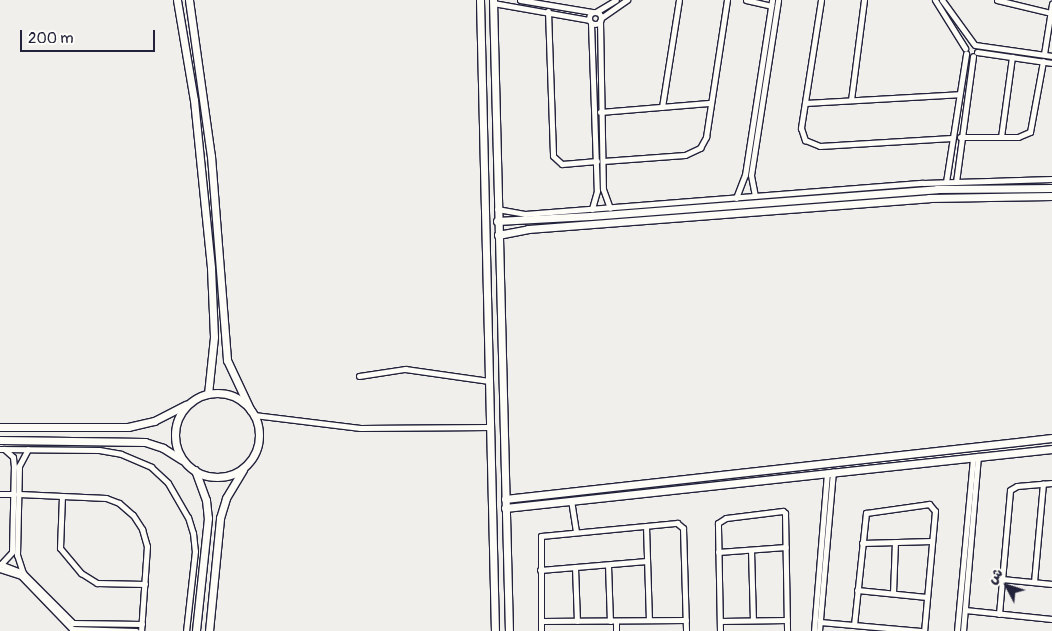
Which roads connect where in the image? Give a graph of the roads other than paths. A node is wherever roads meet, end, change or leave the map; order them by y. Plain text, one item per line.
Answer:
1 (177, 0) edge
2 (189, 0) edge
3 (480, 0) edge
4 (520, 0) edge
5 (616, 0) edge
6 (626, 0) edge
7 (679, 0) edge
8 (727, 0) edge
9 (746, 0) edge
10 (772, 0) edge
11 (778, 0) edge
12 (820, 0) edge
13 (864, 0) edge
14 (935, 0) edge
15 (942, 0) edge
16 (997, 0) edge
17 (493, 2) edge
18 (548, 2) edge
19 (1009, 2) edge
20 (1052, 4) edge
21 (771, 6) junction
22 (548, 11) junction
23 (594, 12) junction
24 (1051, 13) junction
25 (601, 19) junction
26 (590, 22) junction
27 (974, 45) junction
28 (966, 51) junction
29 (975, 54) junction
30 (1044, 54) junction
31 (1052, 56) edge
32 (1012, 57) junction
33 (1043, 61) junction
34 (1052, 62) edge
35 (481, 75) junction
36 (494, 75) junction
37 (959, 94) junction
38 (482, 99) junction
39 (495, 100) junction
40 (851, 100) junction
41 (709, 103) junction
42 (805, 103) junction
43 (662, 107) junction
44 (600, 112) junction
45 (960, 137) junction
46 (1000, 137) junction
47 (952, 138) junction
48 (600, 161) junction
49 (1052, 179) edge
50 (946, 182) junction
51 (956, 182) junction
52 (1052, 188) edge
53 (755, 196) junction
54 (1052, 196) edge
55 (736, 198) junction
56 (730, 205) junction
57 (610, 208) junction
58 (497, 209) junction
59 (592, 209) junction
60 (730, 214) junction
61 (498, 221) junction
62 (498, 235) junction
63 (488, 354) junction
64 (501, 354) junction
65 (359, 376) dead end
66 (489, 381) junction
67 (502, 381) junction
68 (208, 394) junction
69 (193, 401) junction
70 (253, 413) junction
71 (0, 427) edge
72 (490, 427) junction
73 (1052, 438) edge
74 (0, 440) edge
75 (2, 449) edge
76 (28, 449) junction
77 (1052, 449) edge
78 (932, 451) junction
79 (975, 457) junction
80 (933, 461) junction
81 (187, 464) junction
82 (246, 465) junction
83 (195, 470) junction
84 (746, 471) junction
85 (830, 472) junction
86 (747, 481) junction
87 (1043, 483) junction
88 (1052, 483) edge
89 (0, 494) edge
90 (16, 494) junction
91 (62, 496) junction
92 (505, 499) junction
93 (572, 500) junction
94 (505, 508) junction
95 (506, 524) junction
96 (492, 525) junction
97 (646, 526) junction
98 (576, 531) junction
99 (207, 536) junction
100 (218, 537) junction
101 (932, 541) junction
102 (896, 542) junction
103 (862, 543) junction
104 (786, 547) junction
105 (750, 550) junction
106 (718, 552) junction
107 (647, 561) junction
108 (0, 564) edge
109 (608, 565) junction
110 (575, 567) junction
111 (0, 569) edge
112 (540, 570) junction
113 (23, 573) junction
114 (1002, 579) junction
115 (1034, 582) junction
116 (145, 584) junction
117 (1052, 584) edge
118 (857, 590) junction
119 (893, 593) junction
120 (927, 597) junction
121 (965, 610) junction
122 (999, 614) junction
123 (1052, 619) edge
124 (649, 620) junction
125 (686, 620) junction
126 (753, 620) junction
127 (787, 620) junction
128 (541, 621) junction
129 (577, 621) junction
130 (613, 621) junction
131 (720, 621) junction
132 (820, 622) junction
133 (142, 624) junction
134 (854, 625) junction
135 (72, 630) edge
136 (136, 631) edge
137 (141, 631) edge
138 (186, 631) edge
139 (196, 631) edge
140 (208, 631) edge
141 (495, 631) edge
142 (509, 631) edge
143 (541, 631) edge
144 (616, 631) edge
145 (686, 631) edge
146 (720, 631) edge
147 (787, 631) edge
148 (814, 631) edge
149 (820, 631) edge
150 (923, 631) edge
151 (957, 631) edge
152 (963, 631) edge

1 - 68 street
2 - 70 street
3 - 35 street
4 - 18 street
5 - 23 street
6 - 25 street
7 - 43 street
8 - 41 street
9 - 21 street
10 - 21 street
11 - 53 street
12 - 42 street
13 - 40 street
14 - 28 street
15 - 27 street
16 - 19 street
17 - 22 street
17 - 36 street
18 - 23 street
19 - 24 street
20 - 24 street
21 - 55 street
22 - 26 street
22 - 48 street
23 - 25 street
23 - 26 street
24 - 30 street
25 - 26 street
25 - 44 street
26 - 48 street
27 - 28 street
27 - 29 street
27 - 30 street
28 - 29 street
28 - 37 street
29 - 32 street
29 - 45 street
30 - 31 street
32 - 33 street
32 - 46 street
33 - 34 street
33 - 46 street
35 - 36 street
35 - 38 street
36 - 39 street
37 - 40 street
37 - 47 street
38 - 39 street
38 - 63 street
39 - 58 street
40 - 42 street
41 - 43 street
41 - 48 street
42 - 47 street
43 - 44 street
44 - 48 street
45 - 46 street
45 - 51 street
47 - 50 street
48 - 57 street
48 - 59 street
49 - 51 street
50 - 51 street
50 - 53 street
52 - 56 street
53 - 55 street
54 - 60 street
55 - 57 street
56 - 60 street
56 - 61 street
57 - 59 street
58 - 59 street
58 - 61 street
60 - 62 street
61 - 62 street
62 - 64 street
63 - 64 street
63 - 66 street
64 - 67 street
65 - 66 street
66 - 67 street
66 - 72 street
67 - 92 street
68 - 69 street
68 - 70 street
69 - 71 street
69 - 81 street
70 - 72 street
70 - 82 street
72 - 96 street
73 - 78 street
74 - 81 street
75 - 76 street
75 - 90 street
76 - 90 street
76 - 138 street
77 - 79 street
78 - 80 street
78 - 84 street
79 - 80 street
79 - 121 street
79 - 151 street
80 - 85 street
81 - 83 street
82 - 83 street
82 - 100 street
83 - 99 street
84 - 86 street
84 - 92 street
85 - 86 street
85 - 132 street
85 - 148 street
86 - 93 street
87 - 88 street
87 - 114 street
87 - 115 street
89 - 90 street
90 - 91 street
90 - 108 street
90 - 113 street
91 - 116 street
91 - 116 street
92 - 94 street
93 - 94 street
93 - 98 street
94 - 95 street
95 - 96 street
95 - 142 street
96 - 141 street
97 - 98 street
97 - 107 street
97 - 125 street
98 - 112 street
99 - 100 street
99 - 139 street
100 - 140 street
101 - 102 street
101 - 103 street
101 - 120 street
102 - 103 street
102 - 119 street
103 - 118 street
104 - 105 street
104 - 106 street
104 - 127 street
105 - 106 street
105 - 126 street
106 - 131 street
107 - 109 street
107 - 124 street
108 - 113 street
109 - 110 street
109 - 130 street
110 - 112 street
110 - 129 street
111 - 135 street
112 - 128 street
113 - 133 street
114 - 115 street
114 - 122 street
115 - 117 street
116 - 133 street
118 - 119 street
118 - 134 street
119 - 120 street
120 - 150 street
121 - 122 street
121 - 152 street
122 - 123 street
124 - 125 street
124 - 130 street
125 - 145 street
126 - 127 street
126 - 131 street
127 - 147 street
128 - 129 street
128 - 143 street
129 - 130 street
130 - 144 street
131 - 146 street
132 - 134 street
132 - 149 street
133 - 137 street
134 - 150 street
135 - 136 street

